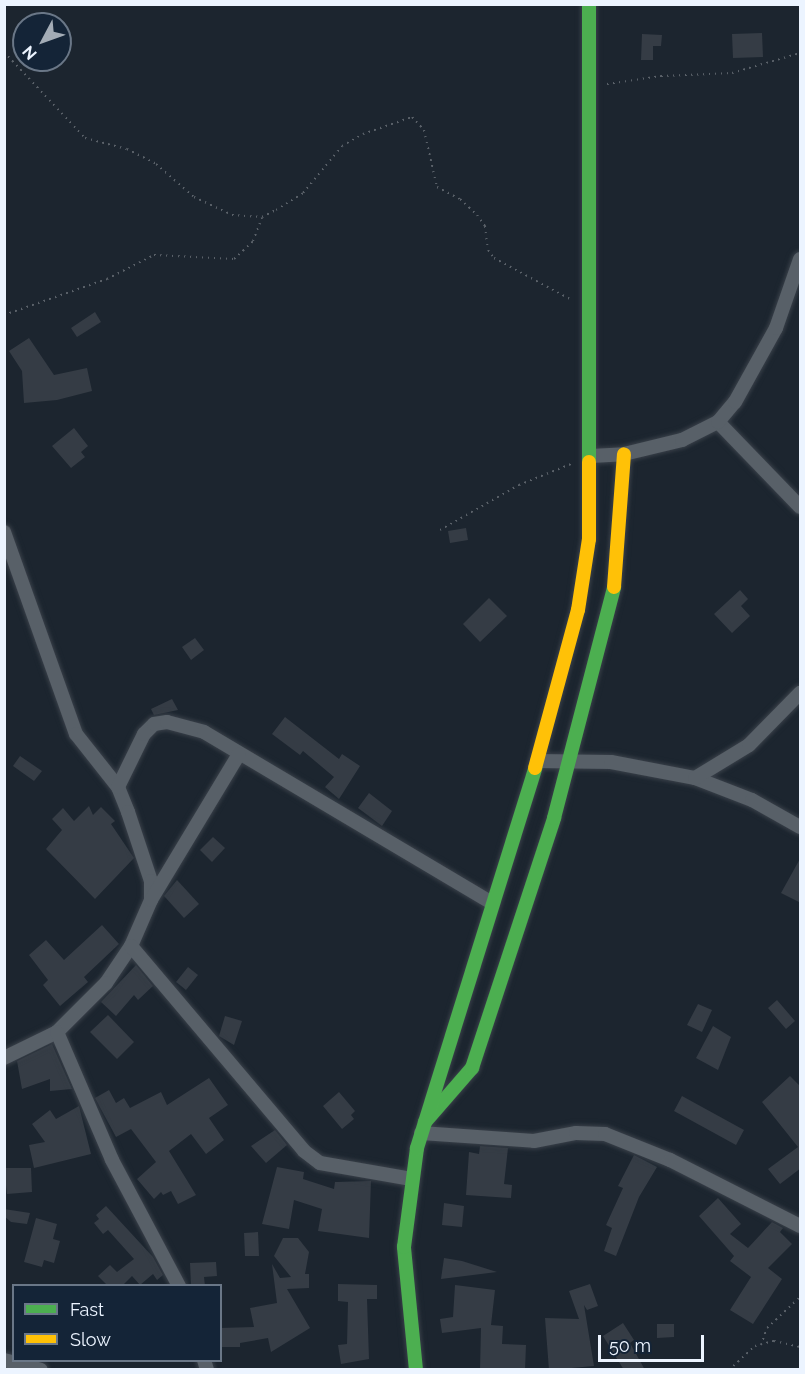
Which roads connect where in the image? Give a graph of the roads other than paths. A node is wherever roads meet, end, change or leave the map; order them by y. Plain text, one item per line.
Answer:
1 (589, 4) edge
2 (801, 259) edge
3 (718, 422) junction
4 (624, 454) junction
5 (591, 456) junction
6 (801, 507) edge
7 (4, 532) edge
8 (801, 693) edge
9 (239, 754) junction
10 (537, 760) junction
11 (570, 761) junction
12 (695, 778) junction
13 (118, 787) junction
14 (801, 827) edge
15 (152, 900) junction
16 (490, 902) junction
17 (131, 946) junction
18 (57, 1032) junction
19 (4, 1058) edge
20 (423, 1127) junction
21 (412, 1179) junction
22 (801, 1226) edge
23 (178, 1284) edge
24 (6, 1363) edge
25 (41, 1370) edge
26 (416, 1370) edge

1 - 5 main road
2 - 3 street
3 - 4 street
3 - 6 street
4 - 5 street
4 - 11 main road
5 - 10 main road
7 - 13 street
8 - 12 street
9 - 13 street
9 - 15 street
9 - 16 street
10 - 11 street
10 - 16 main road
11 - 12 street
11 - 20 main road
12 - 14 street
13 - 15 street
15 - 17 street
16 - 20 main road
17 - 18 street
17 - 21 street
18 - 19 street
18 - 23 street
20 - 21 main road
20 - 22 street
21 - 26 main road
24 - 25 street

